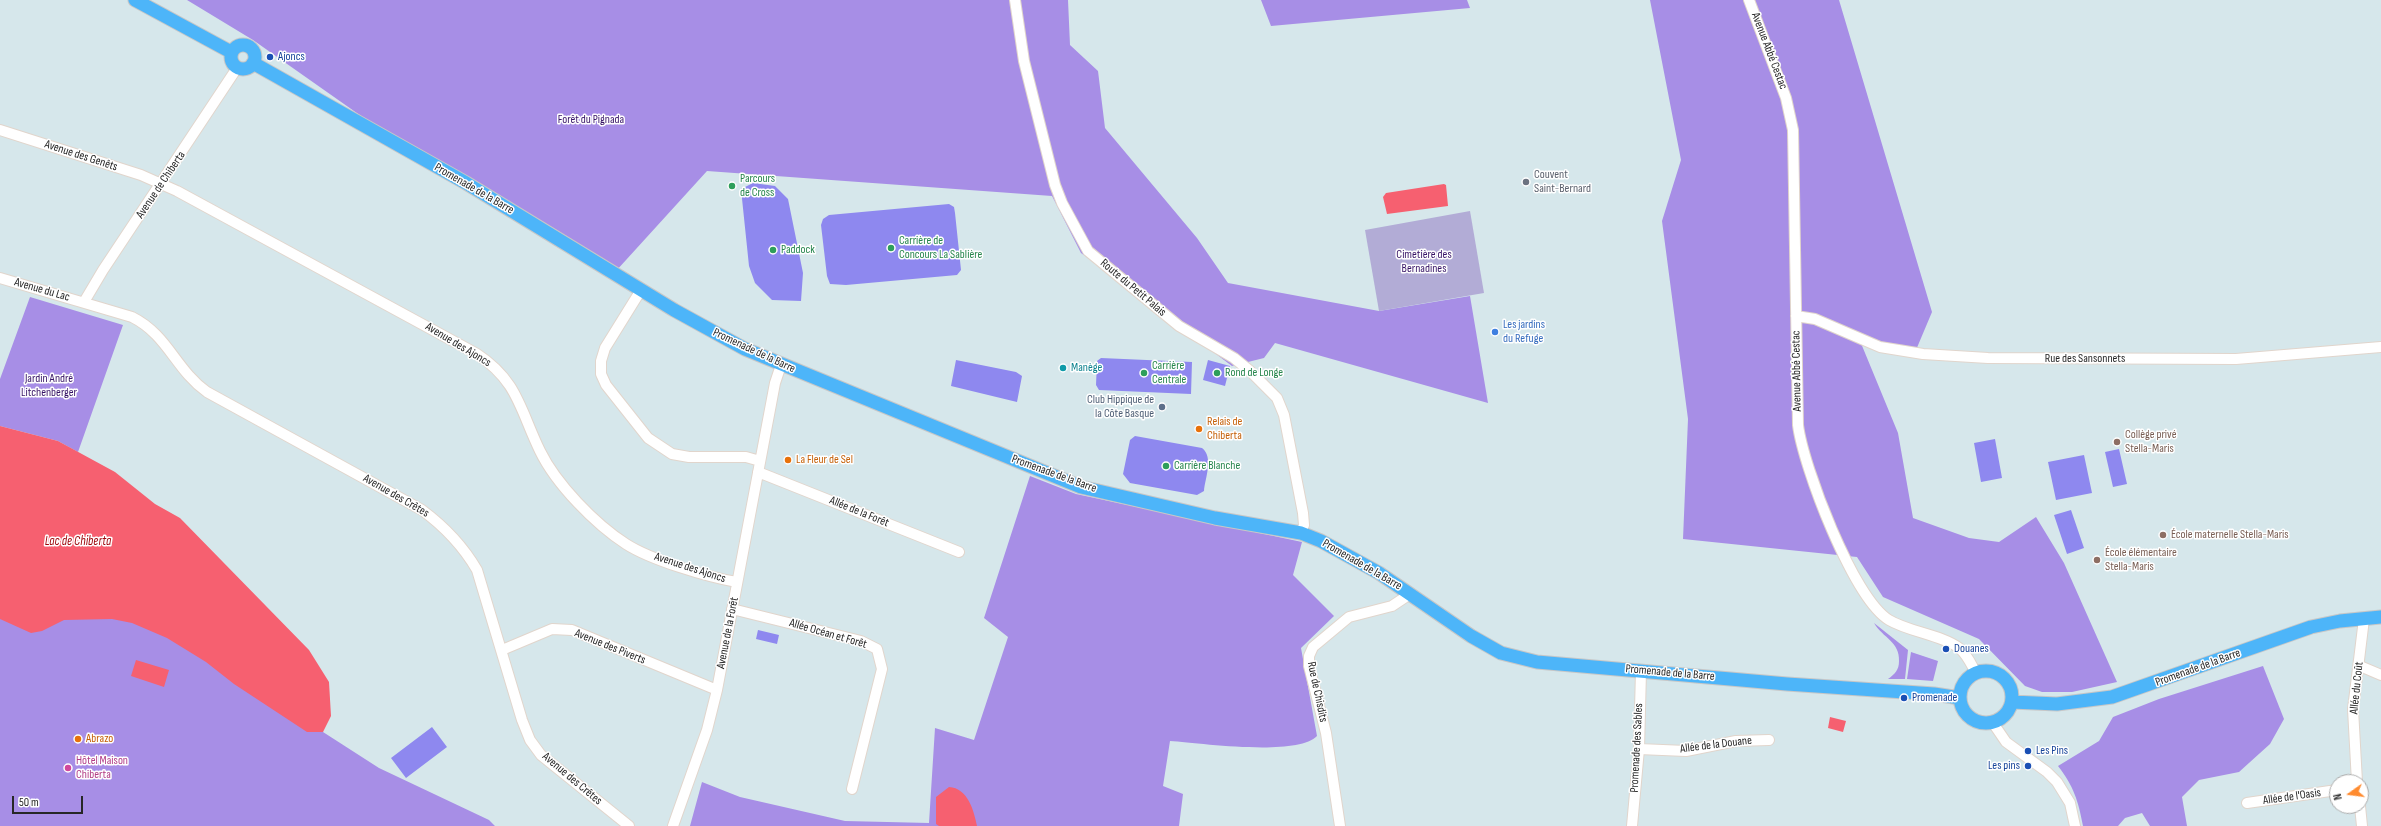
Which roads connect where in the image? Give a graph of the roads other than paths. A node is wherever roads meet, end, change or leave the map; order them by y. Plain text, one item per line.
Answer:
1 (135, 0) edge
2 (1015, 0) edge
3 (1749, 0) edge
4 (232, 52) junction
5 (253, 63) junction
6 (237, 68) junction
7 (0, 130) edge
8 (162, 184) junction
9 (0, 278) edge
10 (641, 290) junction
11 (84, 302) junction
12 (1796, 316) junction
13 (2381, 348) edge
14 (781, 365) junction
15 (760, 462) junction
16 (758, 472) junction
17 (1301, 533) junction
18 (959, 552) dead end
19 (737, 582) junction
20 (1410, 594) junction
21 (732, 609) junction
22 (2381, 617) edge
23 (2364, 619) junction
24 (502, 650) junction
25 (2360, 666) junction
26 (1641, 671) junction
27 (1976, 673) junction
28 (2381, 675) edge
29 (717, 690) junction
30 (1960, 698) junction
31 (2012, 702) junction
32 (1993, 723) junction
33 (1769, 740) dead end
34 (1639, 749) junction
35 (2357, 774) edge
36 (852, 789) dead end
37 (2329, 791) edge
38 (2246, 803) dead end
39 (2361, 814) edge
40 (629, 826) edge
41 (673, 826) edge
42 (1340, 826) edge
43 (1632, 826) edge
44 (2076, 826) edge
45 (2362, 826) edge

1 - 4 main road
2 - 17 street, Route du Petit Palais
3 - 12 street, Avenue Abbé Cestac
4 - 5 main road
4 - 6 main road
5 - 6 main road
5 - 10 main road, Promenade de la Barre
6 - 8 street, Avenue de Chiberta
7 - 8 street, Avenue des Genêts
8 - 11 street, Avenue de Chiberta
8 - 19 street, Avenue des Ajoncs
9 - 11 street, Avenue du Lac
10 - 14 main road, Promenade de la Barre
10 - 15 street
11 - 24 street, Avenue des Crêtes
12 - 13 street, Rue des Sansonnets
12 - 27 street, Avenue Abbé Cestac
14 - 15 street, Avenue de la Forêt
14 - 17 main road, Promenade de la Barre
15 - 16 street, Avenue de la Forêt
16 - 18 street, Allée de la Forêt
16 - 19 street, Avenue de la Forêt
17 - 20 main road, Promenade de la Barre
19 - 21 street, Avenue de la Forêt
20 - 26 main road, Promenade de la Barre
20 - 42 street, Rue de Chisdits
21 - 29 street, Avenue de la Forêt
21 - 36 street, Allée Océan et Forêt
22 - 23 main road, Promenade de la Barre
23 - 25 street, Allée du Coût
23 - 31 main road, Promenade de la Barre
24 - 29 street, Avenue des Piverts
24 - 40 street, Avenue des Crêtes
25 - 28 street
25 - 35 street, Allée du Coût
26 - 30 main road, Promenade de la Barre
26 - 34 street, Promenade des Sables
27 - 30 main road
27 - 31 main road
29 - 41 street, Avenue de la Forêt
30 - 32 main road
31 - 32 main road
32 - 44 street
33 - 34 street, Allée de la Douane
34 - 43 street, Promenade des Sables
37 - 38 street, Allée de l'Oasis
39 - 45 street

